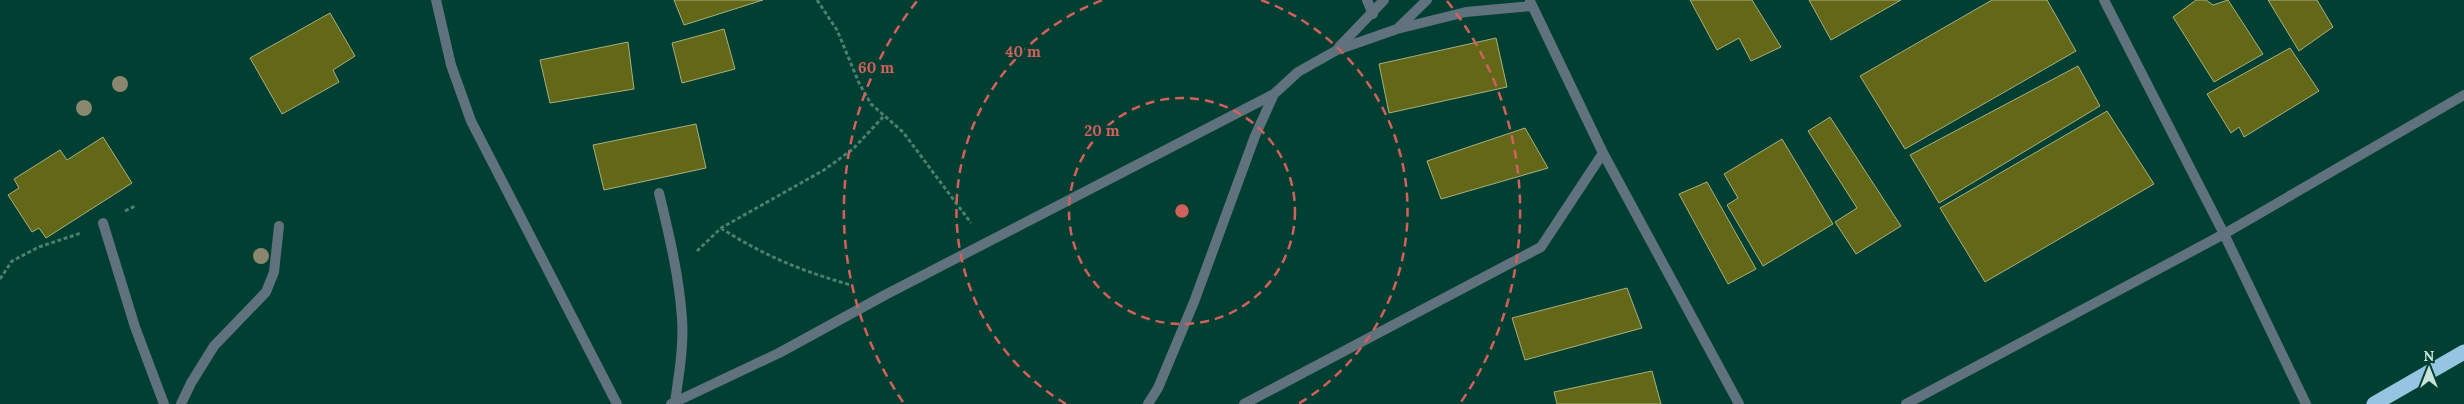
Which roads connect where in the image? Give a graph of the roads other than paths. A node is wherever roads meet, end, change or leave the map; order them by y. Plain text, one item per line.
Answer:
1 (436, 0) edge
2 (1366, 0) edge
3 (1384, 0) edge
4 (1427, 0) edge
5 (2104, 0) edge
6 (1531, 3) edge
7 (1373, 14) junction
8 (1398, 29) junction
9 (1337, 50) junction
10 (1274, 94) junction
11 (2464, 95) edge
12 (1603, 153) junction
13 (659, 193) dead end
14 (103, 223) road end
15 (279, 226) dead end
16 (2224, 234) junction
17 (2464, 352) edge
18 (673, 403) edge
19 (164, 404) edge
20 (181, 404) edge
21 (617, 404) edge
22 (1148, 404) edge
23 (1244, 404) edge
24 (1739, 404) edge
25 (1906, 404) edge
26 (2306, 404) edge
27 (2374, 404) edge

1 - 21 street
2 - 7 street
3 - 7 street
4 - 8 street
5 - 16 street
6 - 8 street
6 - 12 street
7 - 9 street
8 - 9 street
9 - 10 street
10 - 18 street
10 - 22 street
11 - 16 street
12 - 23 street
12 - 24 street
13 - 18 street
14 - 19 street
15 - 20 street
16 - 25 street
16 - 26 street
17 - 27 highway

